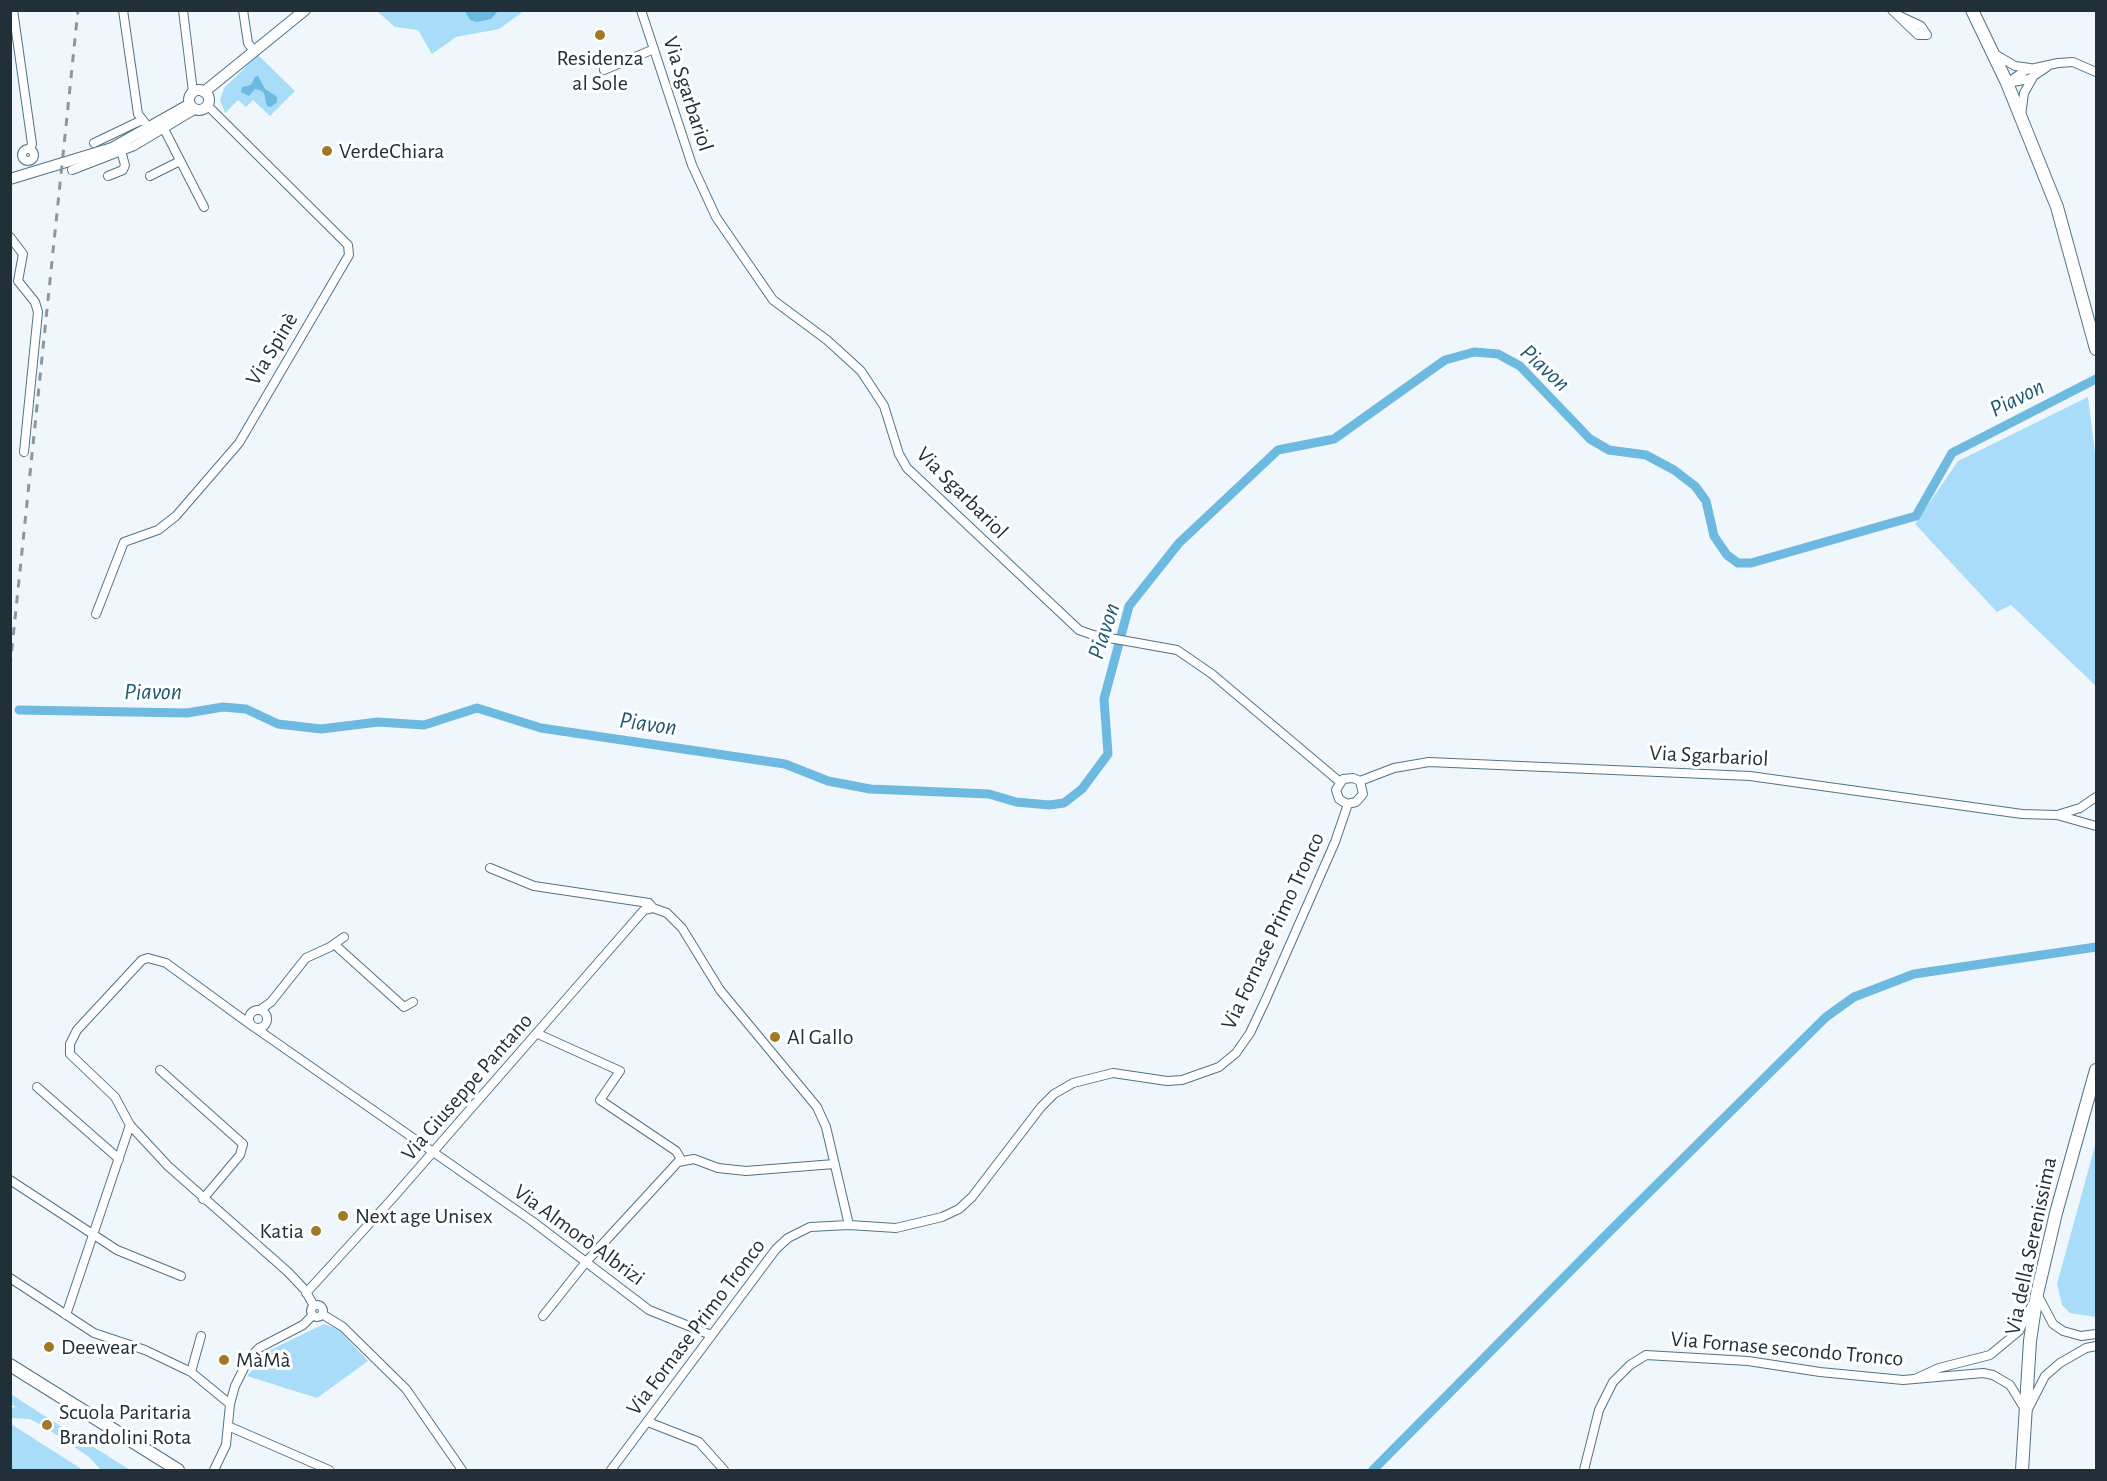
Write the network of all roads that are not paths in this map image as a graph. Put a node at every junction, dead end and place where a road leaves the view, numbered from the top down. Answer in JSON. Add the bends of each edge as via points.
{"nodes":[{"id":1,"x":13,"y":10,"type":"edge"},
{"id":2,"x":123,"y":10,"type":"edge"},
{"id":3,"x":183,"y":10,"type":"edge"},
{"id":4,"x":243,"y":10,"type":"edge"},
{"id":5,"x":305,"y":10,"type":"edge"},
{"id":6,"x":641,"y":10,"type":"edge"},
{"id":7,"x":1972,"y":10,"type":"edge"},
{"id":8,"x":654,"y":49,"type":"junction"},
{"id":9,"x":254,"y":51,"type":"junction"},
{"id":10,"x":1992,"y":53,"type":"junction"},
{"id":11,"x":604,"y":70,"type":"dead end"},
{"id":12,"x":2032,"y":72,"type":"junction"},
{"id":13,"x":2097,"y":72,"type":"edge"},
{"id":14,"x":2007,"y":83,"type":"junction"},
{"id":15,"x":199,"y":92,"type":"junction"},
{"id":16,"x":198,"y":106,"type":"junction"},
{"id":17,"x":2021,"y":116,"type":"junction"},
{"id":18,"x":142,"y":120,"type":"junction"},
{"id":19,"x":150,"y":129,"type":"junction"},
{"id":20,"x":164,"y":129,"type":"junction"},
{"id":21,"x":94,"y":143,"type":"dead end"},
{"id":22,"x":30,"y":149,"type":"dead end"},
{"id":23,"x":121,"y":151,"type":"junction"},
{"id":24,"x":180,"y":161,"type":"junction"},
{"id":25,"x":72,"y":170,"type":"dead end"},
{"id":26,"x":108,"y":176,"type":"dead end"},
{"id":27,"x":150,"y":176,"type":"dead end"},
{"id":28,"x":10,"y":179,"type":"edge"},
{"id":29,"x":204,"y":207,"type":"dead end"},
{"id":30,"x":10,"y":237,"type":"edge"},
{"id":31,"x":2097,"y":349,"type":"edge"},
{"id":32,"x":24,"y":453,"type":"dead end"},
{"id":33,"x":96,"y":614,"type":"dead end"},
{"id":34,"x":1360,"y":781,"type":"junction"},
{"id":35,"x":1340,"y":782,"type":"junction"},
{"id":36,"x":2097,"y":797,"type":"edge"},
{"id":37,"x":1348,"y":804,"type":"junction"},
{"id":38,"x":2057,"y":815,"type":"junction"},
{"id":39,"x":2097,"y":826,"type":"edge"},
{"id":40,"x":490,"y":868,"type":"dead end"},
{"id":41,"x":653,"y":908,"type":"junction"},
{"id":42,"x":344,"y":937,"type":"dead end"},
{"id":43,"x":334,"y":944,"type":"junction"},
{"id":44,"x":413,"y":1002,"type":"dead end"},
{"id":45,"x":235,"y":1013,"type":"junction"},
{"id":46,"x":250,"y":1014,"type":"junction"},
{"id":47,"x":264,"y":1016,"type":"junction"},
{"id":48,"x":252,"y":1026,"type":"junction"},
{"id":49,"x":538,"y":1034,"type":"junction"},
{"id":50,"x":274,"y":1040,"type":"junction"},
{"id":51,"x":160,"y":1070,"type":"dead end"},
{"id":52,"x":2097,"y":1070,"type":"edge"},
{"id":53,"x":37,"y":1087,"type":"dead end"},
{"id":54,"x":130,"y":1125,"type":"junction"},
{"id":55,"x":433,"y":1153,"type":"junction"},
{"id":56,"x":119,"y":1159,"type":"junction"},
{"id":57,"x":682,"y":1161,"type":"junction"},
{"id":58,"x":834,"y":1164,"type":"junction"},
{"id":59,"x":10,"y":1180,"type":"edge"},
{"id":60,"x":203,"y":1198,"type":"junction"},
{"id":61,"x":849,"y":1225,"type":"junction"},
{"id":62,"x":95,"y":1235,"type":"junction"},
{"id":63,"x":586,"y":1262,"type":"junction"},
{"id":64,"x":181,"y":1276,"type":"dead end"},
{"id":65,"x":10,"y":1278,"type":"edge"},
{"id":66,"x":306,"y":1293,"type":"junction"},
{"id":67,"x":2037,"y":1294,"type":"junction"},
{"id":68,"x":66,"y":1315,"type":"junction"},
{"id":69,"x":317,"y":1315,"type":"junction"},
{"id":70,"x":543,"y":1316,"type":"dead end"},
{"id":71,"x":2097,"y":1334,"type":"edge"},
{"id":72,"x":711,"y":1335,"type":"junction"},
{"id":73,"x":201,"y":1336,"type":"dead end"},
{"id":74,"x":2097,"y":1346,"type":"edge"},
{"id":75,"x":10,"y":1365,"type":"edge"},
{"id":76,"x":191,"y":1372,"type":"junction"},
{"id":77,"x":1917,"y":1378,"type":"junction"},
{"id":78,"x":230,"y":1404,"type":"junction"},
{"id":79,"x":2027,"y":1413,"type":"junction"},
{"id":80,"x":648,"y":1422,"type":"junction"},
{"id":81,"x":228,"y":1426,"type":"junction"},
{"id":82,"x":178,"y":1470,"type":"edge"},
{"id":83,"x":214,"y":1470,"type":"edge"},
{"id":84,"x":329,"y":1470,"type":"edge"},
{"id":85,"x":462,"y":1470,"type":"edge"},
{"id":86,"x":611,"y":1470,"type":"edge"},
{"id":87,"x":724,"y":1470,"type":"edge"},
{"id":88,"x":1584,"y":1470,"type":"edge"},
{"id":89,"x":2022,"y":1470,"type":"edge"}],
"edges":[{"from":1,"to":22,"type":"street"},
{"from":2,"to":18,"type":"street"},
{"from":3,"to":15,"type":"street"},
{"from":4,"to":9,"type":"street","via":[[248,43]]},
{"from":5,"to":9,"type":"street"},
{"from":6,"to":8,"type":"street","name":"Via Sgarbariol"},
{"from":7,"to":10,"type":"main road"},
{"from":8,"to":11,"type":"street"},
{"from":8,"to":35,"type":"street","name":"Via Sgarbariol","via":[[706,198],[759,283],[774,300],[861,371],[884,406],[907,468],[1069,622],[1093,635],[1167,646],[1192,659]]},
{"from":9,"to":15,"type":"street"},
{"from":10,"to":12,"type":"street"},
{"from":10,"to":14,"type":"main road"},
{"from":12,"to":13,"type":"street","via":[[2073,62]]},
{"from":12,"to":14,"type":"street","via":[[2024,81]]},
{"from":12,"to":17,"type":"street"},
{"from":14,"to":17,"type":"main road"},
{"from":15,"to":16,"type":"street","via":[[190,96]]},
{"from":15,"to":16,"type":"street","via":[[208,99]]},
{"from":16,"to":19,"type":"street"},
{"from":16,"to":20,"type":"street"},
{"from":16,"to":33,"type":"street","name":"Via Spinè","via":[[348,245],[350,255],[239,443],[176,516],[158,530],[124,542]]},
{"from":17,"to":31,"type":"main road","via":[[2057,207]]},
{"from":18,"to":19,"type":"street"},
{"from":18,"to":21,"type":"street"},
{"from":19,"to":28,"type":"street","via":[[112,148]]},
{"from":20,"to":23,"type":"street"},
{"from":20,"to":24,"type":"street"},
{"from":23,"to":25,"type":"street"},
{"from":23,"to":26,"type":"street","via":[[123,170]]},
{"from":24,"to":27,"type":"street"},
{"from":24,"to":29,"type":"street"},
{"from":30,"to":32,"type":"street","via":[[23,254],[18,281],[38,312]]},
{"from":34,"to":35,"type":"street","name":"Via Sgarbariol","via":[[1349,777]]},
{"from":34,"to":37,"type":"street","via":[[1360,798]]},
{"from":34,"to":38,"type":"street","name":"Via Sgarbariol","via":[[1394,768],[1429,762],[1494,762],[1750,776],[2022,814]]},
{"from":35,"to":37,"type":"street","via":[[1337,795]]},
{"from":36,"to":38,"type":"street","name":"Via Sgarbariol","via":[[2080,808]]},
{"from":37,"to":61,"type":"street","name":"Via Fornase Primo Tronco","via":[[1266,999],[1236,1053],[1219,1067],[1182,1080],[1113,1073],[1073,1083],[1041,1107],[959,1209],[919,1225]]},
{"from":38,"to":39,"type":"street","name":"Via Sgarbariol"},
{"from":40,"to":41,"type":"street","via":[[534,886],[645,902]]},
{"from":41,"to":49,"type":"street","name":"Via Giuseppe Pantano","via":[[645,910]]},
{"from":41,"to":58,"type":"street","via":[[667,913],[682,928],[720,990],[809,1095],[826,1127]]},
{"from":42,"to":43,"type":"street"},
{"from":43,"to":44,"type":"street","via":[[404,1007]]},
{"from":43,"to":47,"type":"street","via":[[306,958]]},
{"from":45,"to":46,"type":"street"},
{"from":45,"to":48,"type":"street","name":"Via Almorò Albrizi"},
{"from":45,"to":54,"type":"street","name":"Via Almorò Albrizi","via":[[166,963],[154,958],[142,960],[78,1030],[69,1049],[72,1058],[115,1097]]},
{"from":46,"to":47,"type":"street"},
{"from":46,"to":48,"type":"street"},
{"from":47,"to":48,"type":"street","via":[[262,1027]]},
{"from":47,"to":50,"type":"street"},
{"from":48,"to":50,"type":"street","name":"Via Almorò Albrizi"},
{"from":49,"to":55,"type":"street","name":"Via Giuseppe Pantano"},
{"from":49,"to":57,"type":"street","via":[[620,1071],[600,1101],[676,1151]]},
{"from":50,"to":55,"type":"street","name":"Via Almorò Albrizi"},
{"from":51,"to":60,"type":"street","via":[[241,1140],[243,1150]]},
{"from":52,"to":67,"type":"main road","name":"Via della Serenissima"},
{"from":53,"to":56,"type":"street"},
{"from":54,"to":56,"type":"street"},
{"from":54,"to":60,"type":"street"},
{"from":55,"to":63,"type":"street","name":"Via Almorò Albrizi"},
{"from":55,"to":66,"type":"street","name":"Via Giuseppe Pantano"},
{"from":56,"to":62,"type":"street"},
{"from":57,"to":58,"type":"street","via":[[694,1159],[718,1168],[746,1171]]},
{"from":57,"to":63,"type":"street","via":[[674,1165]]},
{"from":58,"to":61,"type":"street"},
{"from":59,"to":62,"type":"street"},
{"from":60,"to":66,"type":"street","via":[[288,1272]]},
{"from":61,"to":72,"type":"street","name":"Via Fornase Primo Tronco","via":[[810,1227],[788,1238]]},
{"from":62,"to":64,"type":"street","via":[[130,1256]]},
{"from":62,"to":68,"type":"street"},
{"from":63,"to":70,"type":"street"},
{"from":63,"to":72,"type":"street","name":"Via Almorò Albrizi","via":[[649,1310]]},
{"from":65,"to":68,"type":"street"},
{"from":66,"to":69,"type":"street","via":[[314,1306],[321,1307]]},
{"from":67,"to":71,"type":"street","via":[[2053,1324],[2063,1331],[2081,1336]]},
{"from":67,"to":77,"type":"street","name":"Via Fornase secondo Tronco","via":[[2019,1331],[1990,1354]]},
{"from":67,"to":79,"type":"main road","name":"Via della Serenissima","via":[[2030,1341]]},
{"from":68,"to":76,"type":"street","via":[[94,1333],[145,1350]]},
{"from":69,"to":78,"type":"street","via":[[254,1352],[235,1386]]},
{"from":69,"to":85,"type":"street","via":[[343,1326],[406,1389]]},
{"from":72,"to":80,"type":"street","name":"Via Fornase Primo Tronco"},
{"from":73,"to":76,"type":"street"},
{"from":74,"to":79,"type":"street","via":[[2060,1363],[2045,1376]]},
{"from":75,"to":82,"type":"main road"},
{"from":76,"to":78,"type":"street"},
{"from":77,"to":79,"type":"street","name":"Via Fornase secondo Tronco","via":[[1974,1372],[1993,1375],[2010,1385]]},
{"from":77,"to":88,"type":"street","name":"Via Fornase secondo Tronco","via":[[1820,1372],[1748,1360],[1646,1355],[1613,1382],[1599,1410]]},
{"from":78,"to":81,"type":"street"},
{"from":79,"to":89,"type":"main road","name":"Via della Serenissima"},
{"from":80,"to":86,"type":"street","name":"Via Fornase Primo Tronco"},
{"from":80,"to":87,"type":"street","via":[[699,1442]]},
{"from":81,"to":83,"type":"street","via":[[224,1454]]},
{"from":81,"to":84,"type":"street"}]}
